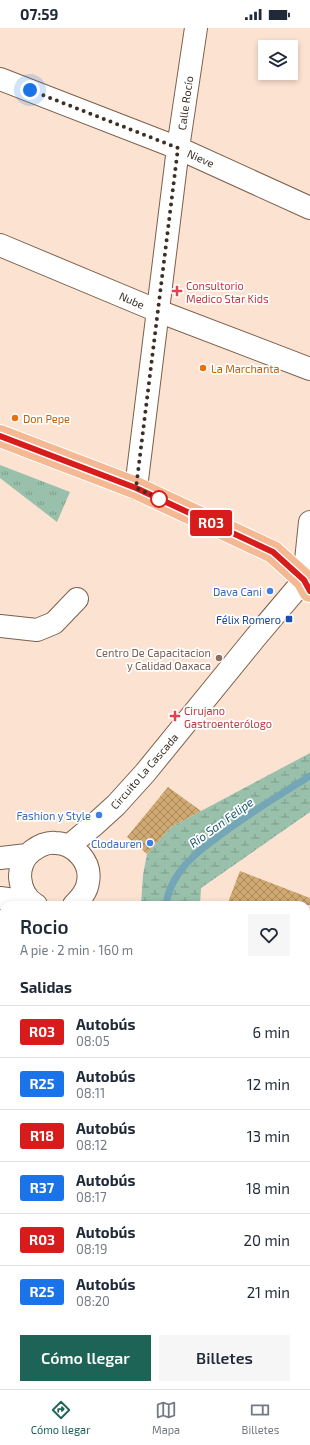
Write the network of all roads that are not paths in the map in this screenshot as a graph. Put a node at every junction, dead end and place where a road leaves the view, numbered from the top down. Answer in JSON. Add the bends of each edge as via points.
{"nodes":[{"id":1,"x":196,"y":28,"type":"edge"},
{"id":2,"x":0,"y":79,"type":"edge"},
{"id":3,"x":178,"y":148,"type":"junction"},
{"id":4,"x":310,"y":208,"type":"edge"},
{"id":5,"x":0,"y":245,"type":"edge"},
{"id":6,"x":158,"y":310,"type":"junction"},
{"id":7,"x":310,"y":368,"type":"edge"},
{"id":8,"x":0,"y":436,"type":"edge"},
{"id":9,"x":136,"y":488,"type":"junction"},
{"id":10,"x":310,"y":522,"type":"edge"},
{"id":11,"x":308,"y":554,"type":"edge"},
{"id":12,"x":307,"y":585,"type":"edge"},
{"id":13,"x":77,"y":599,"type":"dead end"},
{"id":14,"x":0,"y":626,"type":"edge"},
{"id":15,"x":69,"y":846,"type":"junction"},
{"id":16,"x":27,"y":855,"type":"junction"},
{"id":17,"x":0,"y":858,"type":"edge"},
{"id":18,"x":0,"y":898,"type":"edge"},
{"id":19,"x":20,"y":901,"type":"edge"},
{"id":20,"x":32,"y":901,"type":"edge"},
{"id":21,"x":78,"y":901,"type":"edge"}],
"edges":[{"from":1,"to":3,"type":"street","name":"Calle Rocío"},
{"from":2,"to":3,"type":"street","name":"Nieve"},
{"from":3,"to":4,"type":"street","name":"Nieve"},
{"from":3,"to":6,"type":"street","name":"Calle Rocío"},
{"from":5,"to":6,"type":"street","name":"Nube"},
{"from":6,"to":7,"type":"street","name":"Nube"},
{"from":6,"to":9,"type":"street","name":"Calle Rocío"},
{"from":8,"to":9,"type":"main road"},
{"from":9,"to":12,"type":"main road","via":[[273,552]]},
{"from":10,"to":11,"type":"street"},
{"from":11,"to":12,"type":"street"},
{"from":12,"to":15,"type":"street","name":"Circuito La Cascada","via":[[255,638],[145,773],[105,815]]},
{"from":13,"to":14,"type":"street","via":[[54,623],[37,630]]},
{"from":15,"to":16,"type":"street","via":[[55,843],[41,845]]},
{"from":15,"to":21,"type":"street","via":[[81,855],[88,868],[88,882],[83,896]]},
{"from":16,"to":17,"type":"street"},
{"from":16,"to":20,"type":"street","via":[[20,870],[21,887]]},
{"from":18,"to":19,"type":"street"}]}
